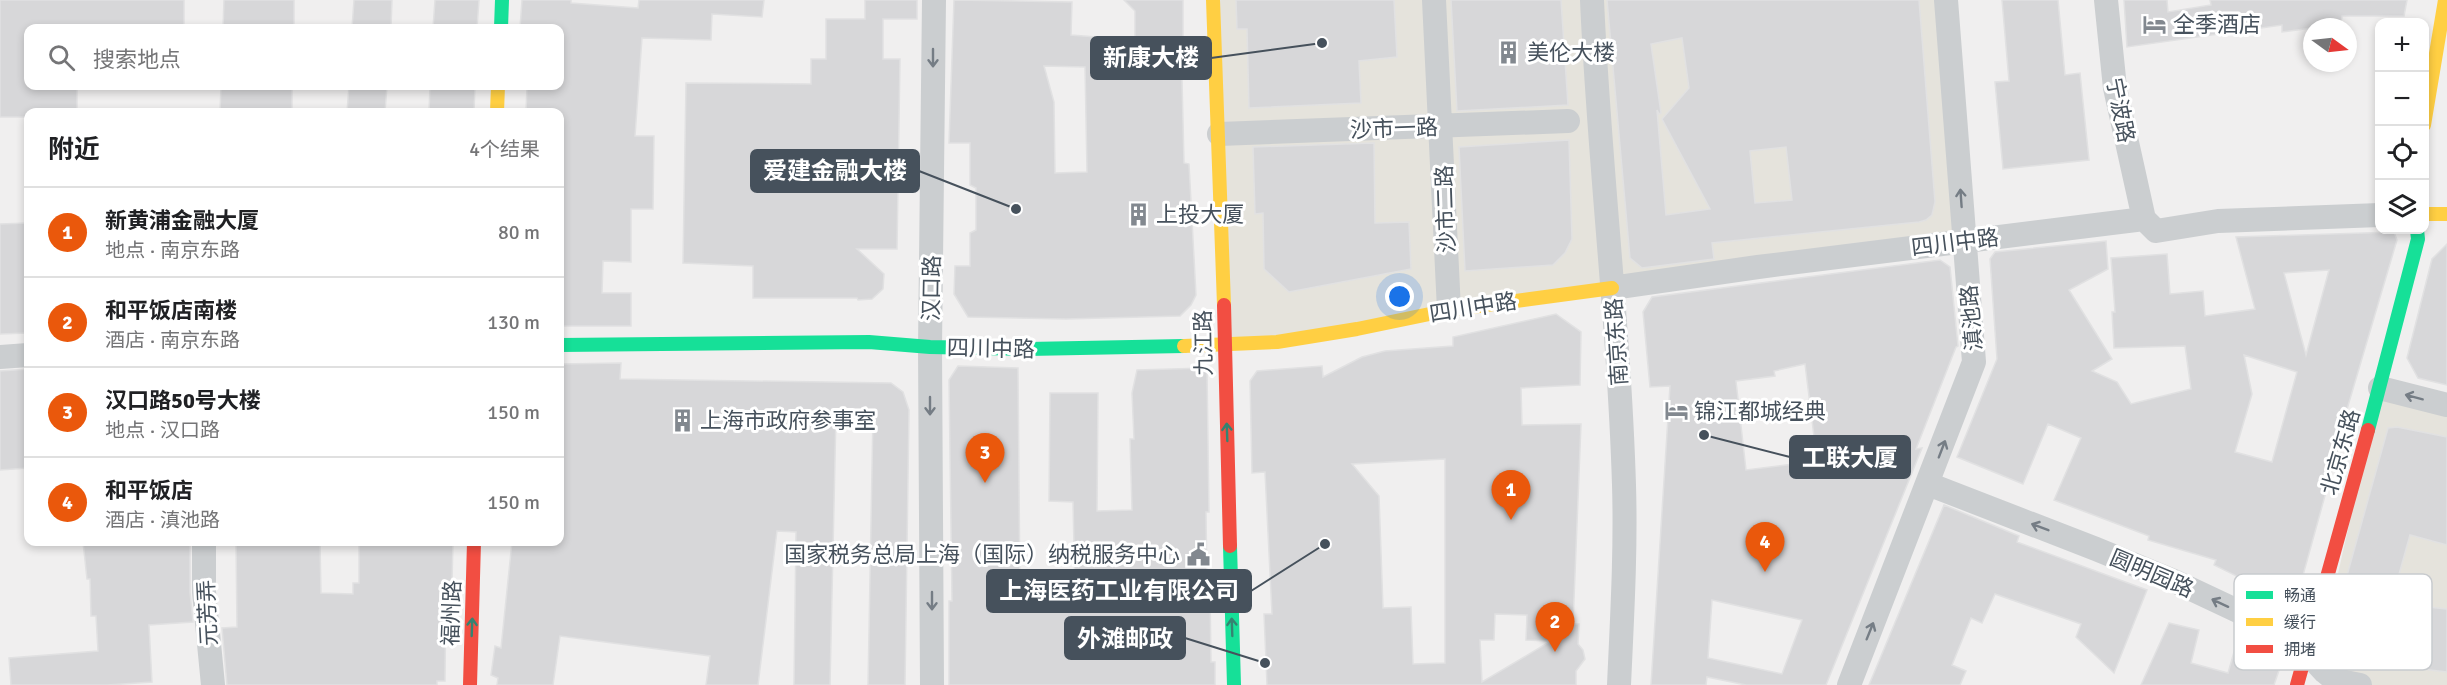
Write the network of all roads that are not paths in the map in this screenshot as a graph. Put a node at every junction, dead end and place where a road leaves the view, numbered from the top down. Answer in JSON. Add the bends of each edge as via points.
{"nodes":[{"id":1,"x":502,"y":0,"type":"edge"},
{"id":2,"x":934,"y":0,"type":"edge"},
{"id":3,"x":1214,"y":0,"type":"edge"},
{"id":4,"x":1434,"y":0,"type":"edge"},
{"id":5,"x":1592,"y":0,"type":"edge"},
{"id":6,"x":1946,"y":0,"type":"edge"},
{"id":7,"x":2106,"y":0,"type":"edge"},
{"id":8,"x":2445,"y":0,"type":"edge"},
{"id":9,"x":501,"y":24,"type":"edge"},
{"id":10,"x":498,"y":90,"type":"edge"},
{"id":11,"x":2429,"y":95,"type":"edge"},
{"id":12,"x":496,"y":108,"type":"edge"},
{"id":13,"x":1568,"y":121,"type":"dead end"},
{"id":14,"x":1441,"y":127,"type":"junction"},
{"id":15,"x":1219,"y":134,"type":"junction"},
{"id":16,"x":2429,"y":214,"type":"edge"},
{"id":17,"x":2447,"y":214,"type":"edge"},
{"id":18,"x":2375,"y":215,"type":"edge"},
{"id":19,"x":2144,"y":219,"type":"junction"},
{"id":20,"x":2418,"y":234,"type":"edge"},
{"id":21,"x":1964,"y":241,"type":"junction"},
{"id":22,"x":1612,"y":288,"type":"junction"},
{"id":23,"x":1449,"y":310,"type":"junction"},
{"id":24,"x":1224,"y":344,"type":"junction"},
{"id":25,"x":564,"y":345,"type":"edge"},
{"id":26,"x":930,"y":347,"type":"junction"},
{"id":27,"x":24,"y":355,"type":"edge"},
{"id":28,"x":0,"y":357,"type":"edge"},
{"id":29,"x":2380,"y":388,"type":"junction"},
{"id":30,"x":2447,"y":405,"type":"edge"},
{"id":31,"x":1928,"y":484,"type":"junction"},
{"id":32,"x":204,"y":546,"type":"edge"},
{"id":33,"x":474,"y":546,"type":"edge"},
{"id":34,"x":2328,"y":574,"type":"edge"},
{"id":35,"x":2234,"y":609,"type":"edge"},
{"id":36,"x":2301,"y":670,"type":"edge"},
{"id":37,"x":2325,"y":670,"type":"edge"},
{"id":38,"x":213,"y":685,"type":"edge"},
{"id":39,"x":470,"y":685,"type":"edge"},
{"id":40,"x":932,"y":685,"type":"edge"},
{"id":41,"x":1234,"y":685,"type":"edge"},
{"id":42,"x":1619,"y":685,"type":"edge"},
{"id":43,"x":1849,"y":685,"type":"edge"},
{"id":44,"x":2297,"y":685,"type":"edge"},
{"id":45,"x":2360,"y":685,"type":"edge"}],
"edges":[{"from":1,"to":9,"type":"street"},
{"from":2,"to":26,"type":"street","name":"汉口路","one_way":true},
{"from":3,"to":15,"type":"street","name":"九江路"},
{"from":4,"to":14,"type":"street","name":"沙市二路"},
{"from":5,"to":22,"type":"street","name":"南京东路"},
{"from":21,"to":6,"type":"street","name":"滇池路","one_way":true},
{"from":7,"to":19,"type":"street","name":"宁波路","via":[[2115,88]]},
{"from":8,"to":11,"type":"street"},
{"from":10,"to":12,"type":"street"},
{"from":13,"to":14,"type":"street","name":"沙市一路"},
{"from":14,"to":15,"type":"street","name":"沙市一路"},
{"from":14,"to":23,"type":"street","name":"沙市二路"},
{"from":15,"to":24,"type":"street","name":"九江路"},
{"from":16,"to":17,"type":"street"},
{"from":18,"to":19,"type":"street","name":"四川中路","via":[[2218,221],[2156,231]]},
{"from":19,"to":21,"type":"street","name":"四川中路"},
{"from":20,"to":29,"type":"street","name":"北京东路"},
{"from":21,"to":22,"type":"street","name":"四川中路"},
{"from":31,"to":21,"type":"street","name":"滇池路","one_way":true,"via":[[1974,362]]},
{"from":22,"to":23,"type":"street","name":"四川中路"},
{"from":22,"to":42,"type":"street","name":"南京东路","via":[[1624,488]]},
{"from":23,"to":24,"type":"street","name":"四川中路","via":[[1307,339]]},
{"from":24,"to":26,"type":"street","name":"四川中路"},
{"from":41,"to":24,"type":"street","name":"九江路","one_way":true},
{"from":25,"to":26,"type":"street","name":"四川中路","via":[[869,342]]},
{"from":26,"to":40,"type":"street","name":"汉口路","one_way":true},
{"from":27,"to":28,"type":"street"},
{"from":30,"to":29,"type":"street","one_way":true},
{"from":29,"to":34,"type":"street","name":"北京东路"},
{"from":35,"to":31,"type":"street","name":"圆明园路","one_way":true,"via":[[2096,549]]},
{"from":43,"to":31,"type":"street","name":"滇池路","one_way":true},
{"from":32,"to":38,"type":"street","name":"元芳弄"},
{"from":39,"to":33,"type":"street","name":"福州路","one_way":true},
{"from":36,"to":44,"type":"street","name":"北京东路"},
{"from":37,"to":45,"type":"street","name":"圆明园路","via":[[2335,680]]}]}
